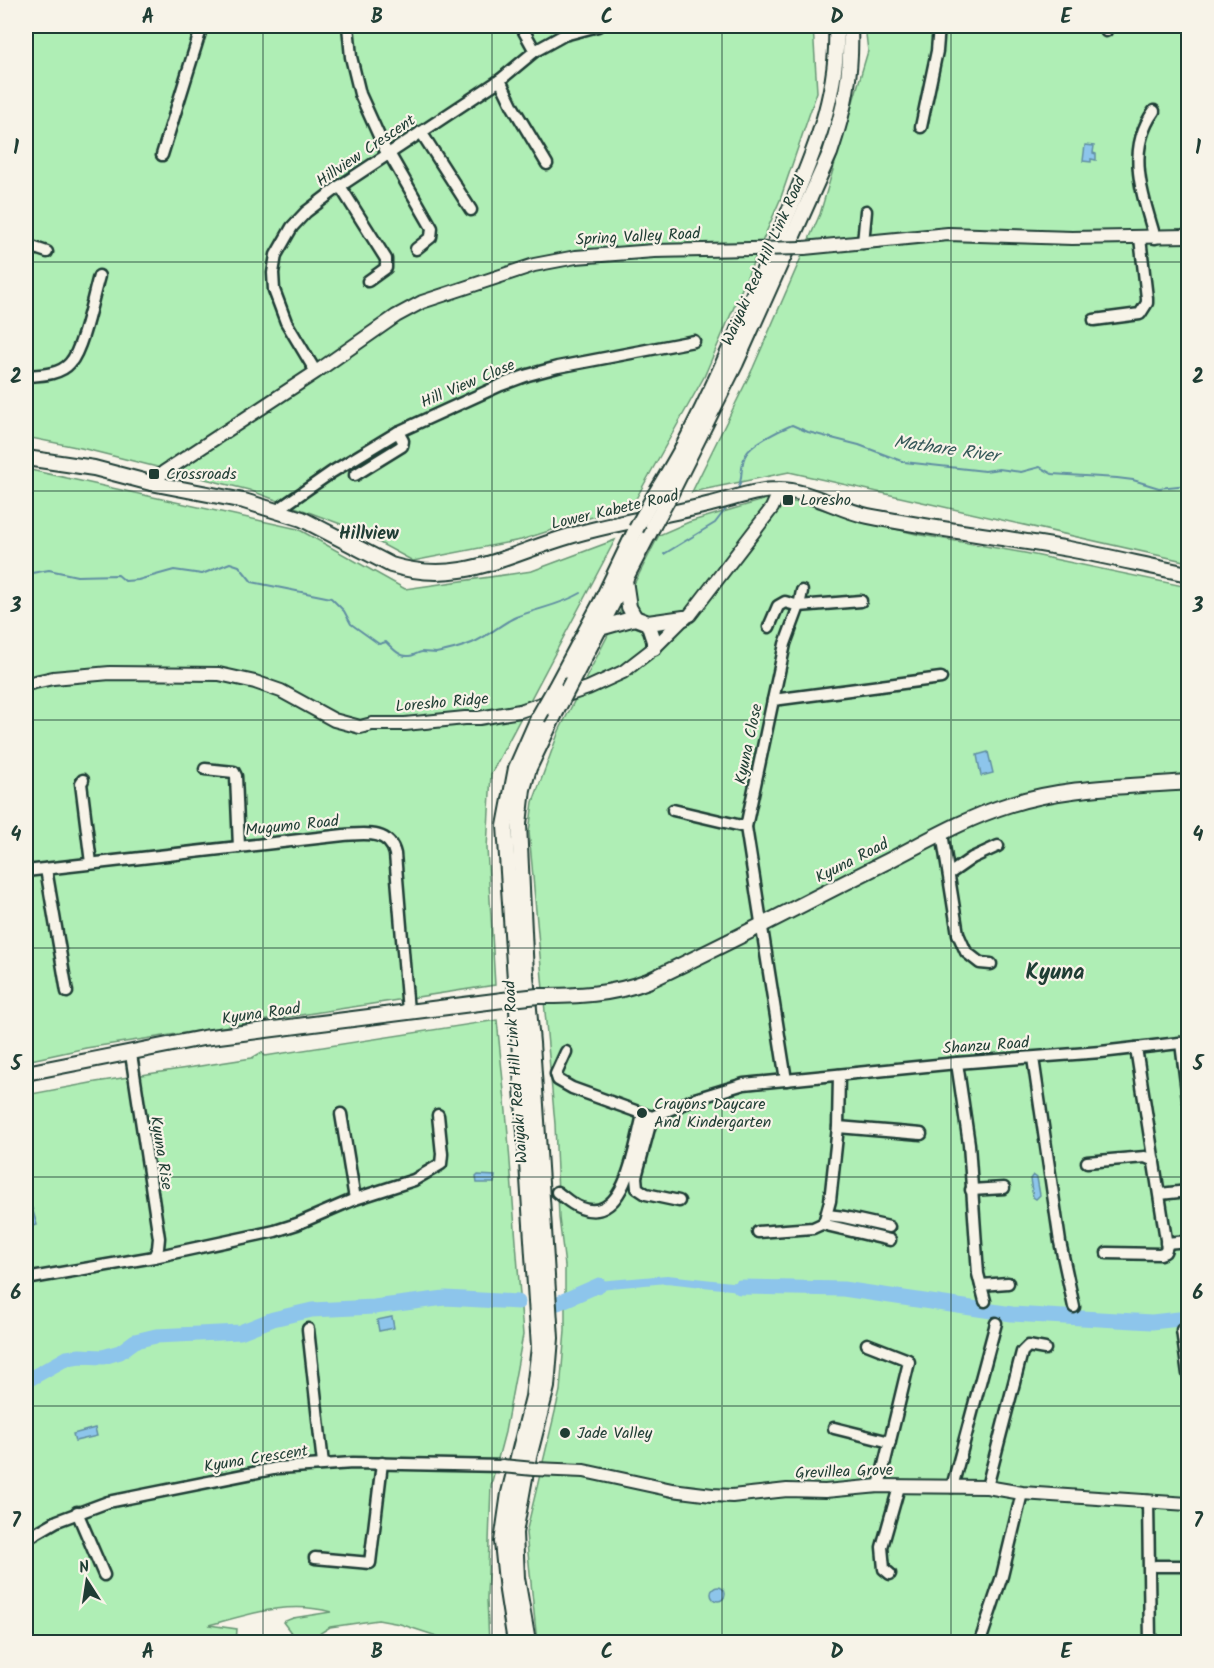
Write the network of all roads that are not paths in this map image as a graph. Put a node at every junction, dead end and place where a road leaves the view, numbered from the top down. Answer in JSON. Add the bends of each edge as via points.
{"nodes":[{"id":1,"x":201,"y":26,"type":"edge"},
{"id":2,"x":348,"y":26,"type":"edge"},
{"id":3,"x":521,"y":26,"type":"edge"},
{"id":4,"x":598,"y":26,"type":"edge"},
{"id":5,"x":836,"y":26,"type":"edge"},
{"id":6,"x":850,"y":26,"type":"edge"},
{"id":7,"x":939,"y":26,"type":"edge"},
{"id":8,"x":577,"y":28,"type":"edge"},
{"id":9,"x":535,"y":51,"type":"junction"},
{"id":10,"x":500,"y":80,"type":"junction"},
{"id":11,"x":1154,"y":111,"type":"dead end"},
{"id":12,"x":921,"y":127,"type":"dead end"},
{"id":13,"x":421,"y":132,"type":"junction"},
{"id":14,"x":162,"y":155,"type":"dead end"},
{"id":15,"x":389,"y":155,"type":"junction"},
{"id":16,"x":547,"y":164,"type":"dead end"},
{"id":17,"x":340,"y":186,"type":"junction"},
{"id":18,"x":471,"y":210,"type":"dead end"},
{"id":19,"x":866,"y":211,"type":"dead end"},
{"id":20,"x":1188,"y":236,"type":"edge"},
{"id":21,"x":1140,"y":237,"type":"junction"},
{"id":22,"x":1155,"y":238,"type":"junction"},
{"id":23,"x":863,"y":243,"type":"junction"},
{"id":24,"x":26,"y":245,"type":"edge"},
{"id":25,"x":416,"y":249,"type":"dead end"},
{"id":26,"x":47,"y":252,"type":"dead end"},
{"id":27,"x":99,"y":276,"type":"dead end"},
{"id":28,"x":368,"y":281,"type":"dead end"},
{"id":29,"x":1094,"y":320,"type":"dead end"},
{"id":30,"x":694,"y":340,"type":"dead end"},
{"id":31,"x":316,"y":372,"type":"junction"},
{"id":32,"x":26,"y":376,"type":"edge"},
{"id":33,"x":398,"y":432,"type":"junction"},
{"id":34,"x":26,"y":458,"type":"edge"},
{"id":35,"x":355,"y":475,"type":"dead end"},
{"id":36,"x":151,"y":483,"type":"junction"},
{"id":37,"x":780,"y":490,"type":"junction"},
{"id":38,"x":276,"y":511,"type":"junction"},
{"id":39,"x":1188,"y":574,"type":"edge"},
{"id":40,"x":625,"y":580,"type":"junction"},
{"id":41,"x":802,"y":591,"type":"dead end"},
{"id":42,"x":861,"y":601,"type":"dead end"},
{"id":43,"x":800,"y":606,"type":"junction"},
{"id":44,"x":635,"y":618,"type":"junction"},
{"id":45,"x":684,"y":618,"type":"junction"},
{"id":46,"x":648,"y":623,"type":"junction"},
{"id":47,"x":769,"y":627,"type":"dead end"},
{"id":48,"x":600,"y":628,"type":"junction"},
{"id":49,"x":654,"y":648,"type":"junction"},
{"id":50,"x":941,"y":678,"type":"dead end"},
{"id":51,"x":26,"y":684,"type":"edge"},
{"id":52,"x":773,"y":700,"type":"junction"},
{"id":53,"x":205,"y":769,"type":"dead end"},
{"id":54,"x":83,"y":780,"type":"dead end"},
{"id":55,"x":1188,"y":782,"type":"edge"},
{"id":56,"x":673,"y":810,"type":"dead end"},
{"id":57,"x":746,"y":827,"type":"junction"},
{"id":58,"x":942,"y":833,"type":"junction"},
{"id":59,"x":998,"y":846,"type":"dead end"},
{"id":60,"x":239,"y":847,"type":"junction"},
{"id":61,"x":92,"y":863,"type":"junction"},
{"id":62,"x":46,"y":869,"type":"junction"},
{"id":63,"x":26,"y":871,"type":"edge"},
{"id":64,"x":949,"y":874,"type":"junction"},
{"id":65,"x":762,"y":926,"type":"junction"},
{"id":66,"x":991,"y":964,"type":"dead end"},
{"id":67,"x":67,"y":992,"type":"dead end"},
{"id":68,"x":408,"y":1011,"type":"junction"},
{"id":69,"x":1185,"y":1043,"type":"edge"},
{"id":70,"x":1136,"y":1048,"type":"junction"},
{"id":71,"x":566,"y":1052,"type":"dead end"},
{"id":72,"x":131,"y":1054,"type":"junction"},
{"id":73,"x":1033,"y":1058,"type":"junction"},
{"id":74,"x":957,"y":1063,"type":"junction"},
{"id":75,"x":26,"y":1073,"type":"edge"},
{"id":76,"x":839,"y":1075,"type":"junction"},
{"id":77,"x":786,"y":1080,"type":"junction"},
{"id":78,"x":1188,"y":1099,"type":"edge"},
{"id":79,"x":341,"y":1114,"type":"dead end"},
{"id":80,"x":438,"y":1114,"type":"dead end"},
{"id":81,"x":648,"y":1116,"type":"junction"},
{"id":82,"x":838,"y":1127,"type":"junction"},
{"id":83,"x":921,"y":1134,"type":"dead end"},
{"id":84,"x":1154,"y":1161,"type":"junction"},
{"id":85,"x":1087,"y":1162,"type":"dead end"},
{"id":86,"x":1004,"y":1188,"type":"dead end"},
{"id":87,"x":971,"y":1190,"type":"junction"},
{"id":88,"x":1188,"y":1191,"type":"edge"},
{"id":89,"x":557,"y":1192,"type":"dead end"},
{"id":90,"x":1160,"y":1194,"type":"junction"},
{"id":91,"x":356,"y":1199,"type":"junction"},
{"id":92,"x":678,"y":1201,"type":"dead end"},
{"id":93,"x":825,"y":1219,"type":"junction"},
{"id":94,"x":889,"y":1227,"type":"dead end"},
{"id":95,"x":758,"y":1232,"type":"dead end"},
{"id":96,"x":890,"y":1240,"type":"dead end"},
{"id":97,"x":1188,"y":1241,"type":"edge"},
{"id":98,"x":1167,"y":1244,"type":"junction"},
{"id":99,"x":1107,"y":1253,"type":"dead end"},
{"id":100,"x":154,"y":1257,"type":"junction"},
{"id":101,"x":26,"y":1279,"type":"edge"},
{"id":102,"x":1008,"y":1283,"type":"dead end"},
{"id":103,"x":981,"y":1285,"type":"junction"},
{"id":104,"x":986,"y":1301,"type":"dead end"},
{"id":105,"x":1074,"y":1307,"type":"dead end"},
{"id":106,"x":996,"y":1323,"type":"dead end"},
{"id":107,"x":308,"y":1329,"type":"dead end"},
{"id":108,"x":1182,"y":1330,"type":"dead end"},
{"id":109,"x":867,"y":1344,"type":"dead end"},
{"id":110,"x":1045,"y":1350,"type":"dead end"},
{"id":111,"x":1187,"y":1351,"type":"edge"},
{"id":112,"x":1188,"y":1374,"type":"edge"},
{"id":113,"x":834,"y":1428,"type":"dead end"},
{"id":114,"x":890,"y":1442,"type":"junction"},
{"id":115,"x":382,"y":1463,"type":"junction"},
{"id":116,"x":323,"y":1464,"type":"junction"},
{"id":117,"x":502,"y":1466,"type":"joint"},
{"id":118,"x":879,"y":1486,"type":"junction"},
{"id":119,"x":899,"y":1487,"type":"junction"},
{"id":120,"x":952,"y":1487,"type":"junction"},
{"id":121,"x":987,"y":1487,"type":"junction"},
{"id":122,"x":1022,"y":1493,"type":"junction"},
{"id":123,"x":1148,"y":1501,"type":"junction"},
{"id":124,"x":1188,"y":1504,"type":"edge"},
{"id":125,"x":77,"y":1512,"type":"junction"},
{"id":126,"x":26,"y":1539,"type":"edge"},
{"id":127,"x":315,"y":1558,"type":"dead end"},
{"id":128,"x":1156,"y":1566,"type":"dead end"},
{"id":129,"x":1188,"y":1566,"type":"edge"},
{"id":130,"x":104,"y":1575,"type":"dead end"},
{"id":131,"x":890,"y":1575,"type":"dead end"},
{"id":132,"x":515,"y":1642,"type":"edge"},
{"id":133,"x":528,"y":1642,"type":"edge"},
{"id":134,"x":980,"y":1642,"type":"edge"},
{"id":135,"x":1150,"y":1642,"type":"edge"}],
"edges":[{"from":1,"to":14,"type":"street"},
{"from":2,"to":15,"type":"street","via":[[360,94]]},
{"from":3,"to":9,"type":"street"},
{"from":4,"to":8,"type":"street","name":"Hillview Crescent"},
{"from":5,"to":132,"type":"main road","name":"Waiyaki Red Hill Link Road","bridge":true,"via":[[837,51],[830,99],[819,139],[732,343],[691,432],[636,529],[516,768],[505,826],[539,1347],[533,1397],[509,1493],[502,1542]]},
{"from":6,"to":40,"type":"main road","name":"Waiyaki Red Hill Link Road","bridge":true,"via":[[848,88],[830,153],[736,363]]},
{"from":7,"to":12,"type":"street"},
{"from":8,"to":9,"type":"street","name":"Hillview Crescent"},
{"from":9,"to":10,"type":"street","name":"Hillview Crescent"},
{"from":10,"to":13,"type":"street","name":"Hillview Crescent"},
{"from":10,"to":16,"type":"street"},
{"from":11,"to":22,"type":"street","via":[[1142,134],[1137,170]]},
{"from":13,"to":15,"type":"street","name":"Hillview Crescent"},
{"from":13,"to":18,"type":"street"},
{"from":15,"to":17,"type":"street","name":"Hillview Crescent"},
{"from":15,"to":25,"type":"street","via":[[432,228],[431,237]]},
{"from":17,"to":28,"type":"street","via":[[386,260],[386,268]]},
{"from":17,"to":31,"type":"street","name":"Hillview Crescent","via":[[292,227],[276,255],[273,273],[279,307]]},
{"from":19,"to":23,"type":"street"},
{"from":20,"to":22,"type":"street","name":"Spring Valley Road"},
{"from":21,"to":22,"type":"street","name":"Spring Valley Road"},
{"from":21,"to":23,"type":"street","name":"Spring Valley Road","via":[[963,234]]},
{"from":21,"to":29,"type":"street","via":[[1145,308],[1140,314]]},
{"from":23,"to":31,"type":"street","name":"Spring Valley Road","bridge":true,"via":[[603,254],[534,265],[422,302]]},
{"from":24,"to":26,"type":"street"},
{"from":27,"to":32,"type":"street","via":[[70,363],[49,374]]},
{"from":30,"to":33,"type":"street","name":"Hill View Close","via":[[528,375]]},
{"from":31,"to":36,"type":"street","name":"Spring Valley Road"},
{"from":33,"to":35,"type":"street","via":[[404,441],[402,446]]},
{"from":33,"to":38,"type":"street","name":"Hill View Close"},
{"from":34,"to":36,"type":"main road","name":"Lower Kabete Road","via":[[94,468]]},
{"from":36,"to":38,"type":"main road","name":"Lower Kabete Road","via":[[210,493]]},
{"from":37,"to":38,"type":"main road","name":"Lower Kabete Road","via":[[596,528],[485,565],[442,573],[391,565],[302,519]]},
{"from":37,"to":39,"type":"main road","name":"Lower Kabete Road","via":[[867,516],[1068,549]]},
{"from":37,"to":45,"type":"street","name":"Loresho Ridge","via":[[772,508]]},
{"from":40,"to":44,"type":"main road","via":[[629,607]]},
{"from":40,"to":48,"type":"main road","name":"Waiyaki Red Hill Link Road"},
{"from":41,"to":43,"type":"street"},
{"from":42,"to":43,"type":"street"},
{"from":43,"to":47,"type":"street","via":[[781,603]]},
{"from":43,"to":52,"type":"street","via":[[785,644]]},
{"from":44,"to":46,"type":"main road"},
{"from":44,"to":48,"type":"main road"},
{"from":45,"to":46,"type":"main road"},
{"from":45,"to":49,"type":"street","name":"Loresho Ridge"},
{"from":46,"to":49,"type":"main road"},
{"from":48,"to":133,"type":"main road","name":"Waiyaki Red Hill Link Road","bridge":true,"via":[[529,768],[519,824],[551,1338],[547,1387],[515,1533],[518,1587]]},
{"from":49,"to":51,"type":"street","name":"Loresho Ridge","via":[[623,672],[520,711],[360,727],[334,720],[281,690],[219,674],[111,673]]},
{"from":50,"to":52,"type":"street","name":"Kyuna Close"},
{"from":52,"to":57,"type":"street","name":"Kyuna Close"},
{"from":53,"to":60,"type":"street","via":[[234,772],[236,776]]},
{"from":54,"to":61,"type":"street"},
{"from":55,"to":58,"type":"main road","name":"Kyuna Road","via":[[1087,790],[1026,800],[988,811]]},
{"from":56,"to":57,"type":"street"},
{"from":57,"to":65,"type":"street","name":"Kyuna Close"},
{"from":58,"to":64,"type":"street"},
{"from":58,"to":65,"type":"main road","name":"Kyuna Road"},
{"from":59,"to":64,"type":"street"},
{"from":60,"to":61,"type":"street","name":"Mugumo Road"},
{"from":60,"to":68,"type":"street","name":"Mugumo Road","via":[[351,834],[390,841]]},
{"from":61,"to":62,"type":"street","name":"Mugumo Road"},
{"from":62,"to":63,"type":"street","name":"Mugumo Road"},
{"from":62,"to":67,"type":"street"},
{"from":64,"to":66,"type":"street","via":[[958,934],[966,952],[980,963]]},
{"from":65,"to":68,"type":"main road","name":"Kyuna Road","bridge":true,"via":[[634,987]]},
{"from":65,"to":77,"type":"street"},
{"from":68,"to":72,"type":"main road","name":"Kyuna Road","via":[[203,1038]]},
{"from":69,"to":70,"type":"street","name":"Shanzu Road"},
{"from":69,"to":78,"type":"street"},
{"from":70,"to":73,"type":"street","name":"Shanzu Road"},
{"from":70,"to":84,"type":"street"},
{"from":71,"to":81,"type":"street","via":[[556,1074],[558,1080]]},
{"from":72,"to":75,"type":"main road","name":"Kyuna Road"},
{"from":72,"to":100,"type":"street","name":"Kyuna Rise","via":[[159,1238]]},
{"from":73,"to":74,"type":"street","name":"Shanzu Road"},
{"from":73,"to":105,"type":"street","via":[[1060,1242]]},
{"from":74,"to":76,"type":"street","name":"Shanzu Road"},
{"from":74,"to":87,"type":"street","via":[[969,1144]]},
{"from":76,"to":77,"type":"street","name":"Shanzu Road"},
{"from":76,"to":82,"type":"street"},
{"from":77,"to":81,"type":"street","name":"Shanzu Road","via":[[717,1090]]},
{"from":79,"to":91,"type":"street"},
{"from":80,"to":91,"type":"street","via":[[443,1159],[438,1168]]},
{"from":81,"to":89,"type":"street","via":[[615,1201],[603,1210],[590,1210],[579,1208]]},
{"from":81,"to":92,"type":"street","via":[[637,1188]]},
{"from":82,"to":83,"type":"street"},
{"from":82,"to":93,"type":"street"},
{"from":84,"to":85,"type":"street","via":[[1145,1157]]},
{"from":84,"to":90,"type":"street"},
{"from":86,"to":87,"type":"street"},
{"from":87,"to":103,"type":"street"},
{"from":88,"to":90,"type":"street"},
{"from":90,"to":98,"type":"street"},
{"from":91,"to":100,"type":"street","via":[[275,1231]]},
{"from":93,"to":94,"type":"street","via":[[844,1216]]},
{"from":93,"to":95,"type":"street","via":[[805,1229]]},
{"from":93,"to":96,"type":"street"},
{"from":97,"to":98,"type":"street"},
{"from":98,"to":99,"type":"street","via":[[1160,1254]]},
{"from":100,"to":101,"type":"street"},
{"from":102,"to":103,"type":"street"},
{"from":103,"to":104,"type":"street"},
{"from":106,"to":120,"type":"street"},
{"from":107,"to":116,"type":"street"},
{"from":108,"to":111,"type":"street"},
{"from":109,"to":114,"type":"street","via":[[909,1362]]},
{"from":110,"to":121,"type":"street","via":[[1028,1346],[1022,1352]]},
{"from":111,"to":112,"type":"street"},
{"from":113,"to":114,"type":"street"},
{"from":114,"to":118,"type":"street"},
{"from":115,"to":116,"type":"street","name":"Kyuna Crescent"},
{"from":115,"to":117,"type":"street","name":"Kyuna Crescent"},
{"from":115,"to":127,"type":"street","via":[[370,1563]]},
{"from":116,"to":125,"type":"street","name":"Kyuna Crescent","via":[[225,1477],[140,1494]]},
{"from":117,"to":118,"type":"street","name":"Grevillea Grove","bridge":true,"via":[[584,1472],[722,1496]]},
{"from":118,"to":119,"type":"street","name":"Grevillea Grove"},
{"from":119,"to":120,"type":"street","name":"Grevillea Grove"},
{"from":119,"to":131,"type":"street","via":[[882,1547],[882,1564]]},
{"from":120,"to":121,"type":"street","name":"Grevillea Grove"},
{"from":121,"to":122,"type":"street","name":"Grevillea Grove"},
{"from":122,"to":123,"type":"street","name":"Grevillea Grove"},
{"from":122,"to":134,"type":"street","via":[[1002,1576]]},
{"from":123,"to":124,"type":"street","name":"Grevillea Grove"},
{"from":123,"to":135,"type":"street"},
{"from":125,"to":126,"type":"street","name":"Kyuna Crescent"},
{"from":125,"to":130,"type":"street"},
{"from":128,"to":129,"type":"street"}]}
